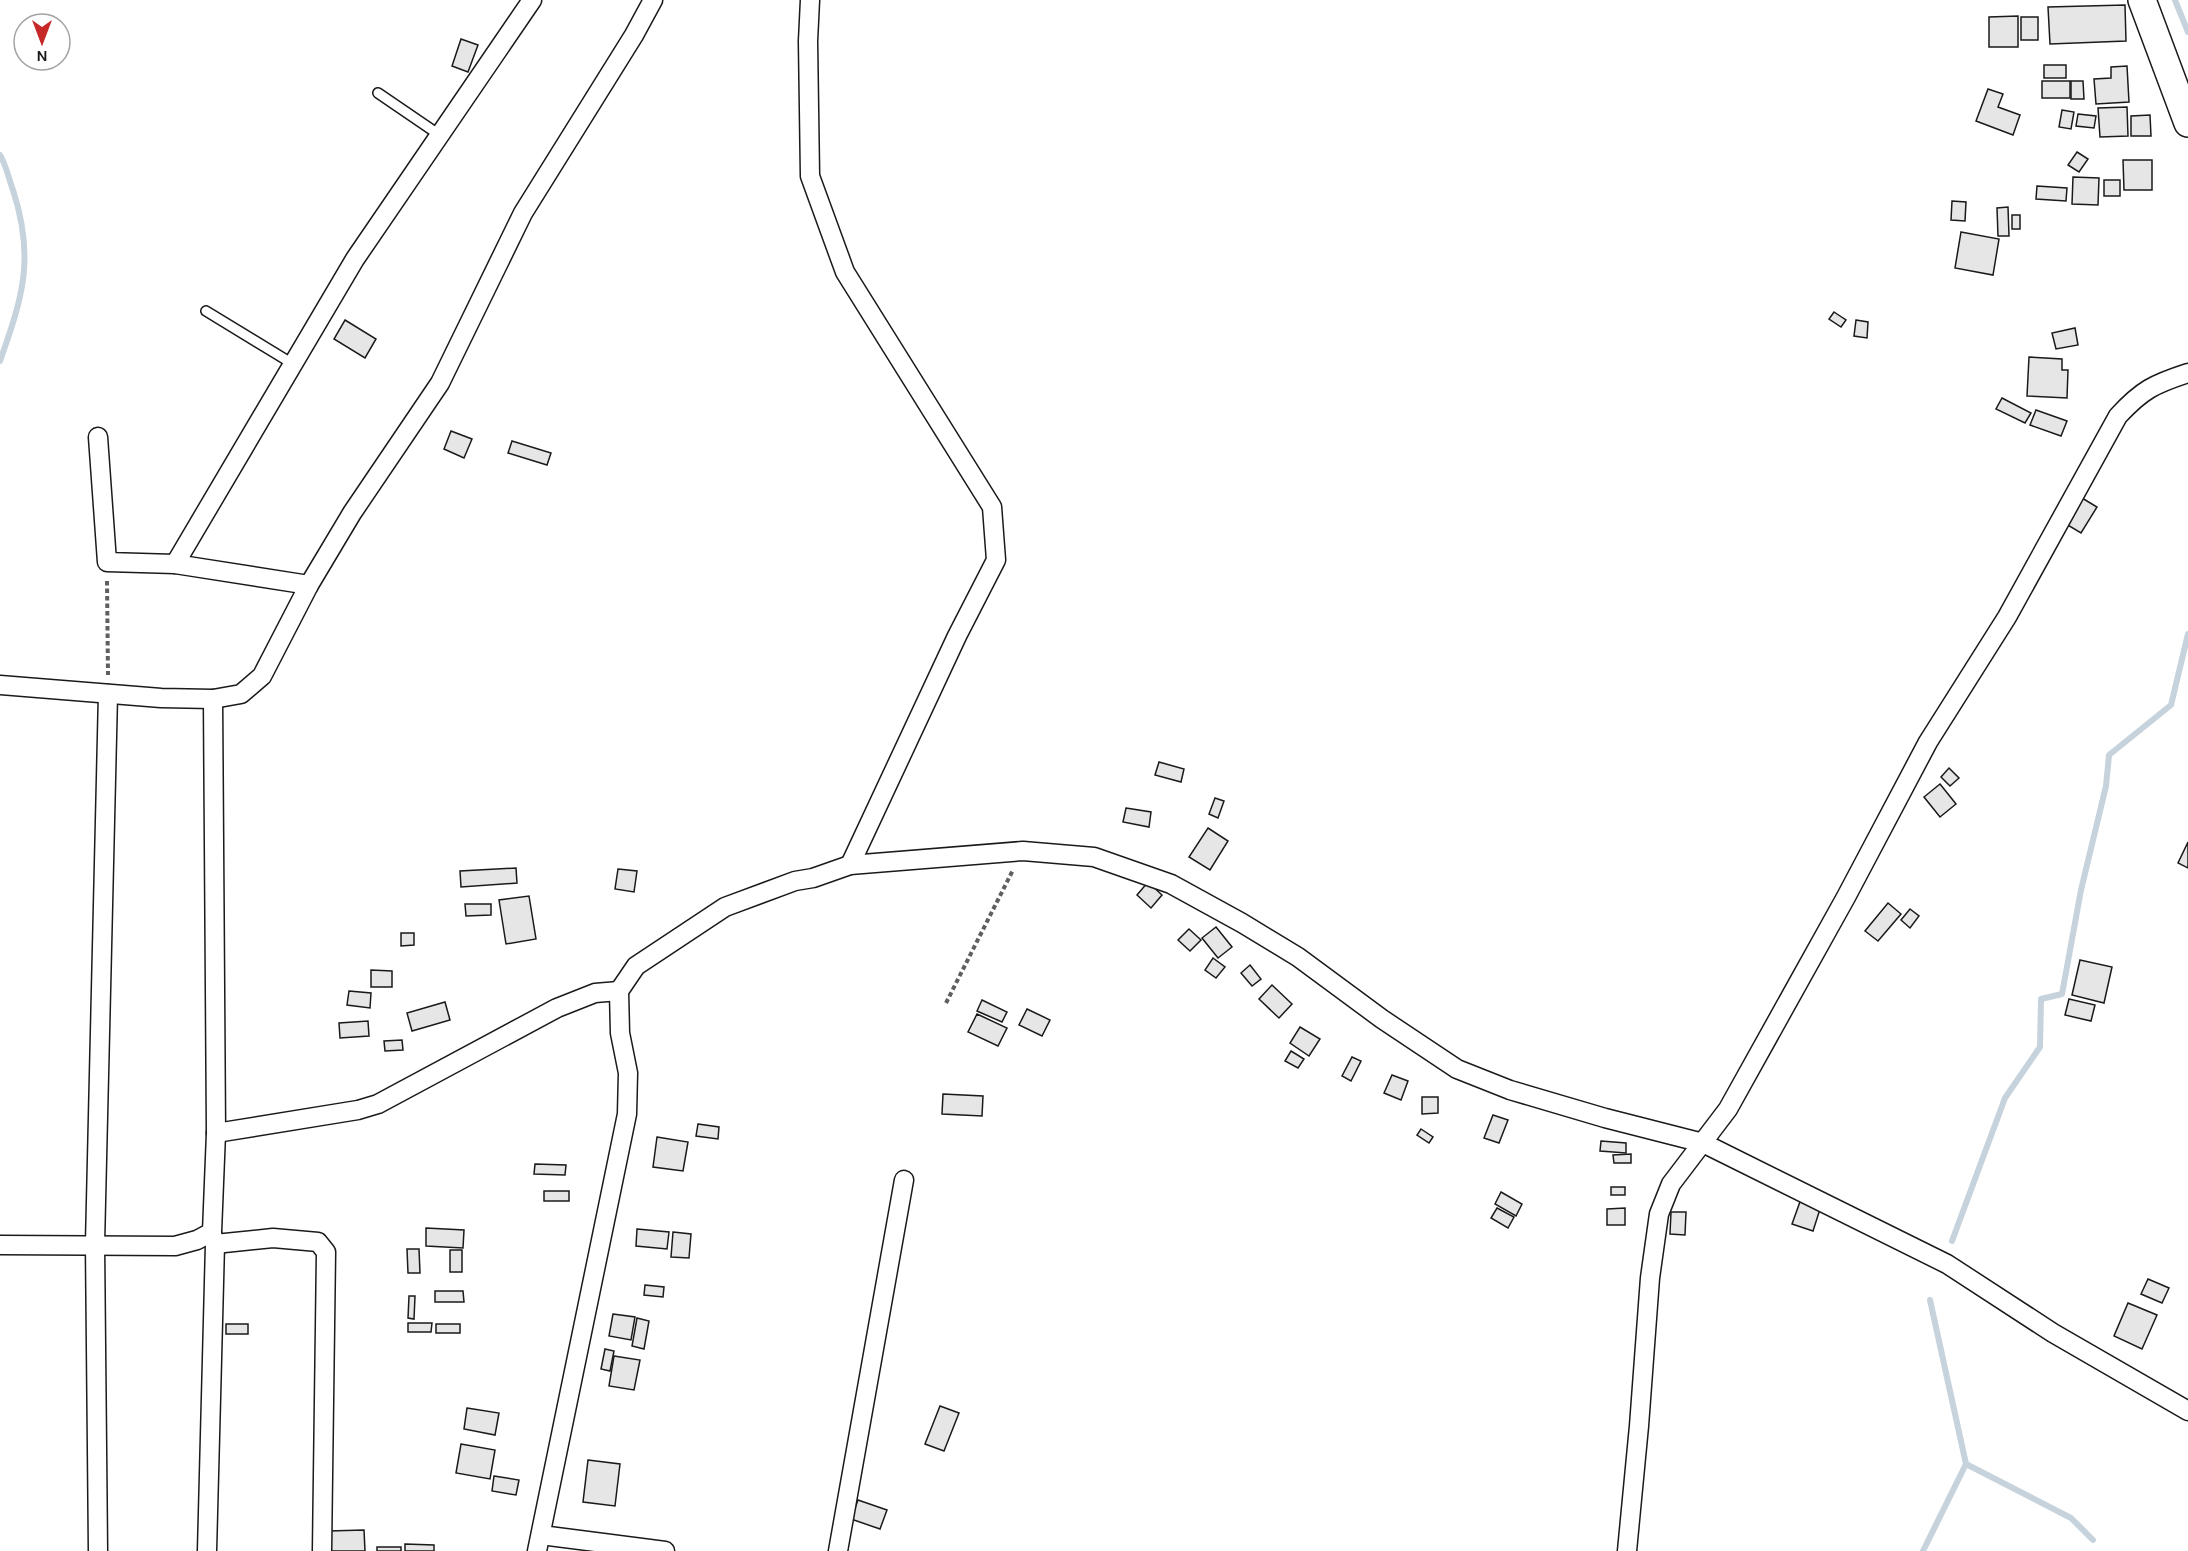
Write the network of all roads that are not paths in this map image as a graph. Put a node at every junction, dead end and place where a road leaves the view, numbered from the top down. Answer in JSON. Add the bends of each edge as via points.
{"nodes":[{"id":1,"x":532,"y":0,"type":"edge"},
{"id":2,"x":653,"y":0,"type":"edge"},
{"id":3,"x":810,"y":0,"type":"edge"},
{"id":4,"x":2142,"y":0,"type":"edge"},
{"id":5,"x":378,"y":93,"type":"dead end"},
{"id":6,"x":2188,"y":123,"type":"edge"},
{"id":7,"x":441,"y":136,"type":"junction"},
{"id":8,"x":206,"y":311,"type":"dead end"},
{"id":9,"x":293,"y":364,"type":"junction"},
{"id":10,"x":2188,"y":373,"type":"edge"},
{"id":11,"x":98,"y":437,"type":"dead end"},
{"id":12,"x":176,"y":564,"type":"junction"},
{"id":13,"x":309,"y":585,"type":"junction"},
{"id":14,"x":0,"y":685,"type":"edge"},
{"id":15,"x":108,"y":693,"type":"junction"},
{"id":16,"x":213,"y":699,"type":"junction"},
{"id":17,"x":850,"y":865,"type":"junction"},
{"id":18,"x":619,"y":991,"type":"junction"},
{"id":19,"x":216,"y":1133,"type":"junction"},
{"id":20,"x":1703,"y":1143,"type":"junction"},
{"id":21,"x":904,"y":1180,"type":"dead end"},
{"id":22,"x":213,"y":1238,"type":"junction"},
{"id":23,"x":95,"y":1244,"type":"junction"},
{"id":24,"x":0,"y":1245,"type":"edge"},
{"id":25,"x":2188,"y":1411,"type":"edge"},
{"id":26,"x":539,"y":1543,"type":"edge"},
{"id":27,"x":98,"y":1551,"type":"edge"},
{"id":28,"x":207,"y":1551,"type":"edge"},
{"id":29,"x":322,"y":1551,"type":"edge"},
{"id":30,"x":665,"y":1551,"type":"edge"},
{"id":31,"x":838,"y":1551,"type":"edge"},
{"id":32,"x":1627,"y":1551,"type":"edge"}],
"edges":[{"from":1,"to":7,"type":"street"},
{"from":2,"to":13,"type":"street","via":[[523,213],[440,383],[352,513]]},
{"from":3,"to":17,"type":"street","via":[[810,176],[845,272],[992,507],[996,560]]},
{"from":4,"to":6,"type":"street"},
{"from":5,"to":7,"type":"lane"},
{"from":7,"to":9,"type":"street","via":[[355,259]]},
{"from":8,"to":9,"type":"lane"},
{"from":9,"to":12,"type":"street"},
{"from":10,"to":20,"type":"street","via":[[2149,387],[2118,416],[2007,617],[1928,742],[1728,1109]]},
{"from":11,"to":12,"type":"street","via":[[107,562]]},
{"from":12,"to":13,"type":"street"},
{"from":13,"to":16,"type":"street","via":[[262,676],[241,693]]},
{"from":14,"to":15,"type":"street"},
{"from":15,"to":16,"type":"street"},
{"from":15,"to":23,"type":"street"},
{"from":16,"to":19,"type":"street"},
{"from":17,"to":18,"type":"street","via":[[795,880],[725,907],[636,966]]},
{"from":17,"to":20,"type":"street","via":[[1023,851],[1094,857],[1171,884],[1242,923],[1298,957],[1457,1069],[1510,1090]]},
{"from":18,"to":19,"type":"street","via":[[595,993],[557,1008],[378,1104]]},
{"from":18,"to":26,"type":"street","via":[[620,1033],[628,1073],[627,1114]]},
{"from":19,"to":22,"type":"street"},
{"from":20,"to":25,"type":"street","via":[[1947,1264],[2053,1333]]},
{"from":20,"to":32,"type":"street","via":[[1671,1184],[1659,1214]]},
{"from":21,"to":31,"type":"street"},
{"from":22,"to":23,"type":"street","via":[[175,1246]]},
{"from":22,"to":28,"type":"street"},
{"from":22,"to":29,"type":"street","via":[[318,1242],[326,1252]]},
{"from":23,"to":24,"type":"street"},
{"from":23,"to":27,"type":"street"},
{"from":26,"to":30,"type":"street"}]}
